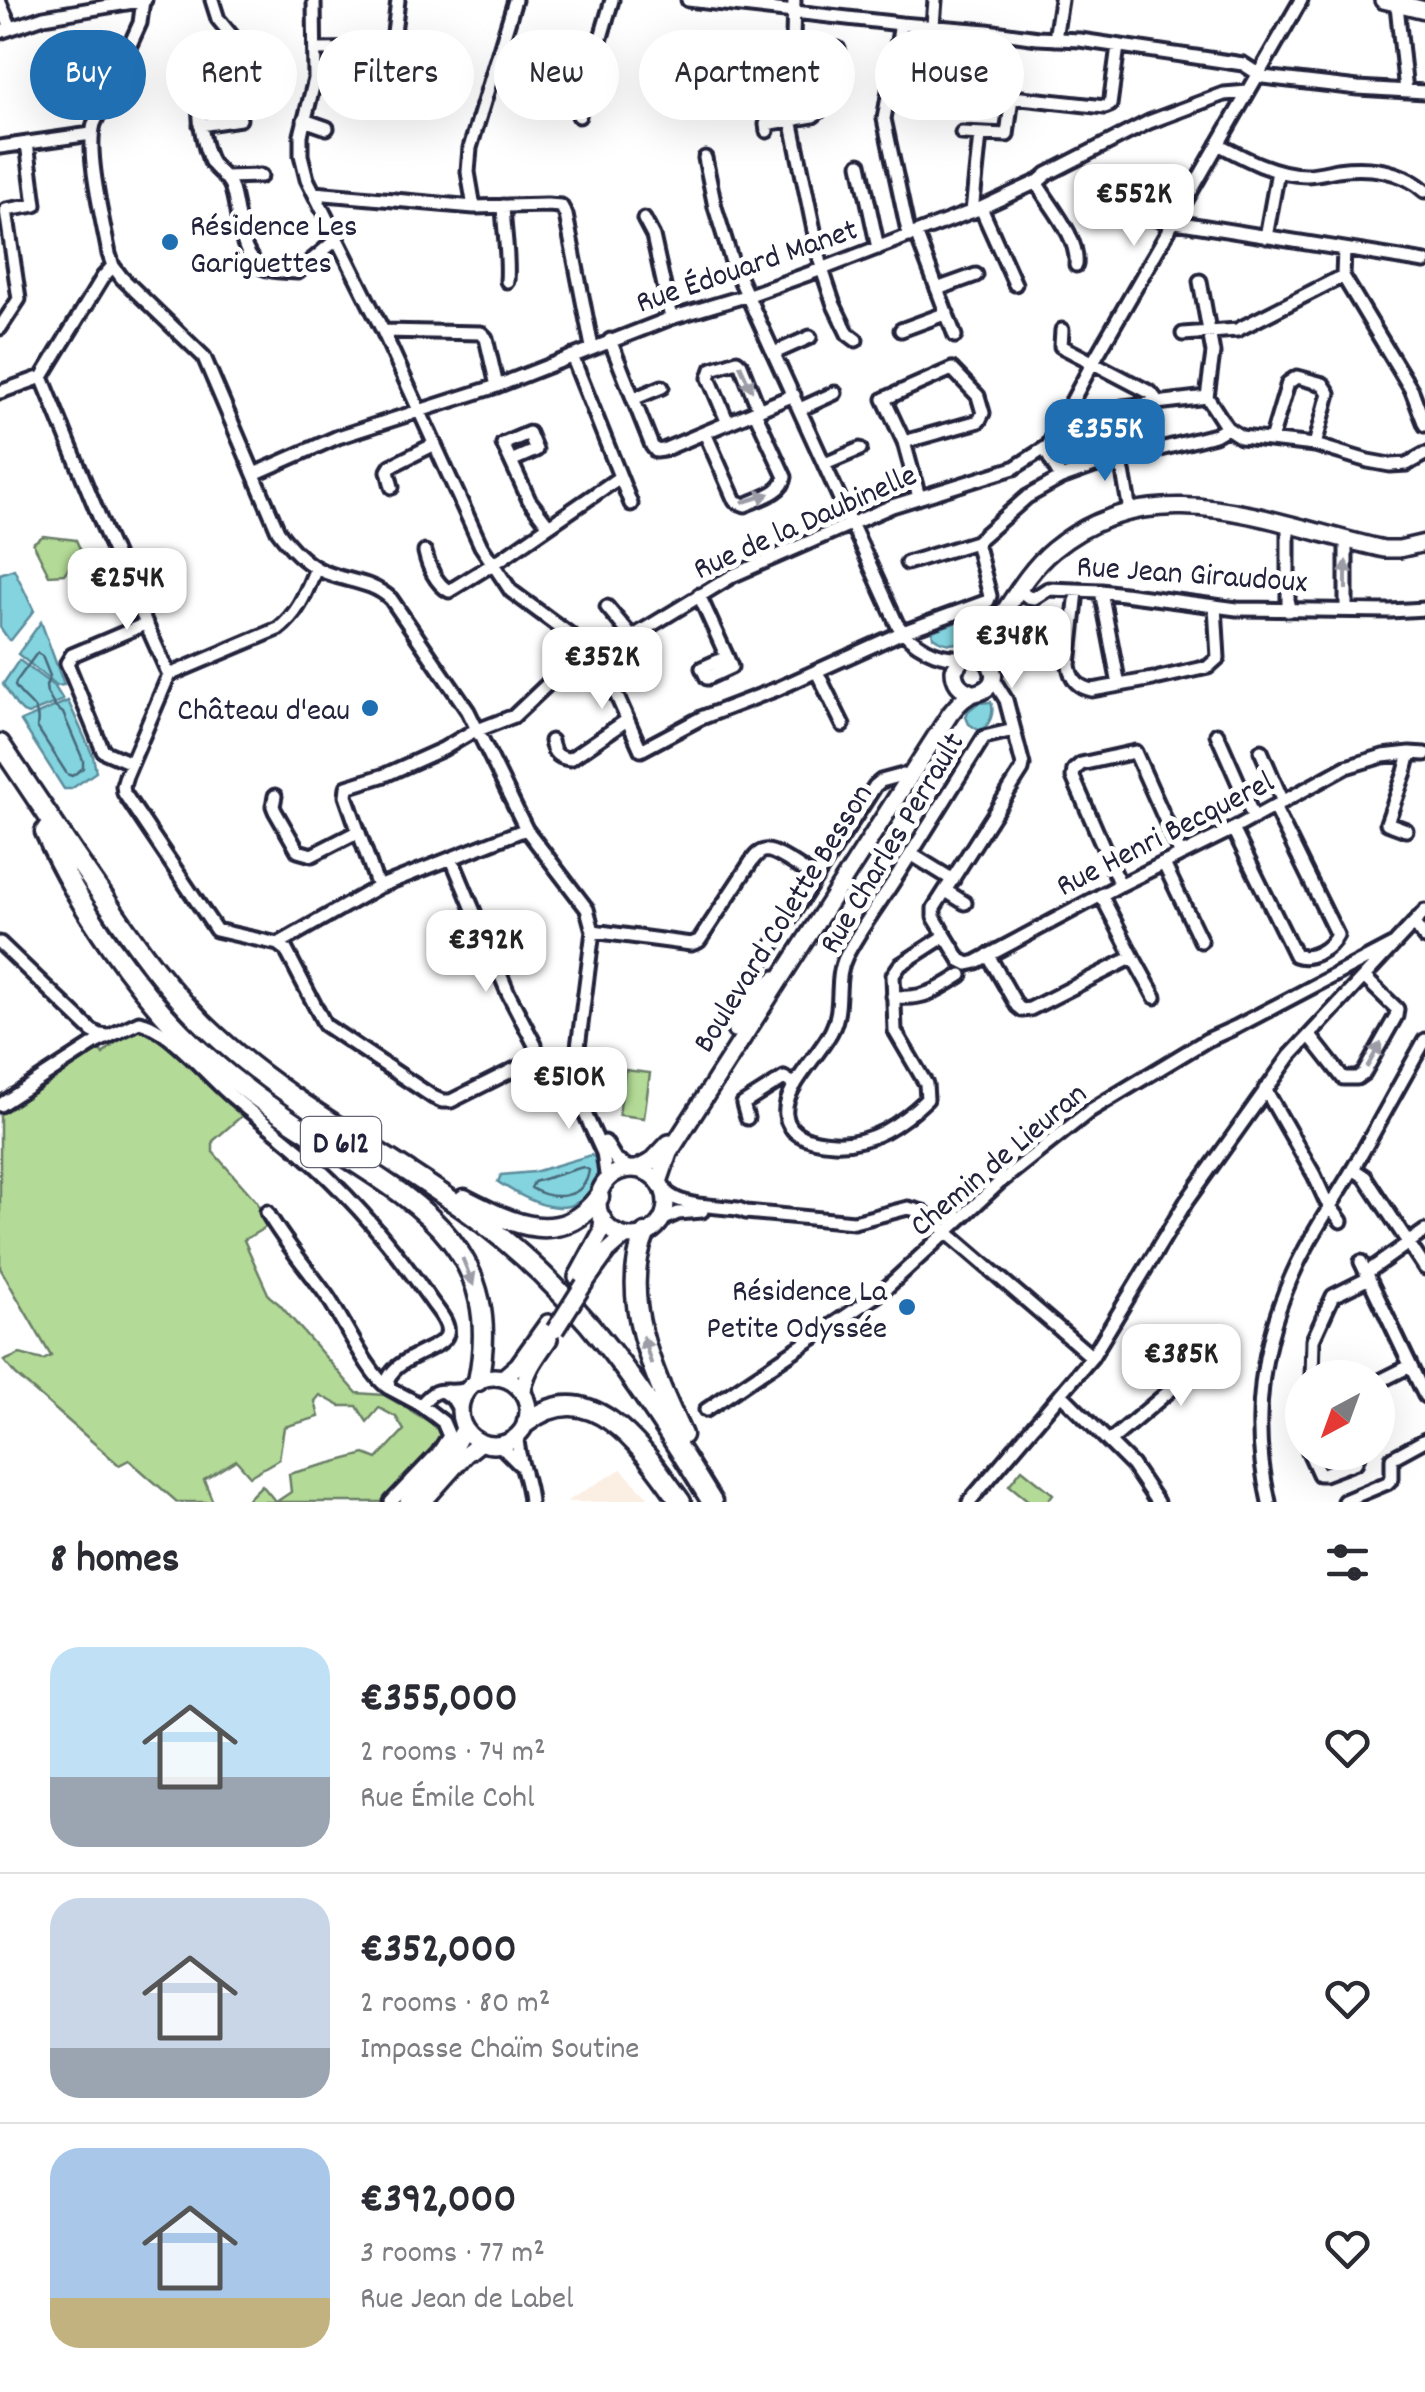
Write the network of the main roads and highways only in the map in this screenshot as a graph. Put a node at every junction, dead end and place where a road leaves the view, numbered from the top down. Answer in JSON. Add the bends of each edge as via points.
{"nodes":[{"id":1,"x":1390,"y":2,"type":"edge"},
{"id":2,"x":1425,"y":10,"type":"edge"},
{"id":3,"x":1425,"y":543,"type":"edge"},
{"id":4,"x":975,"y":656,"type":"junction"},
{"id":5,"x":955,"y":679,"type":"junction"},
{"id":6,"x":975,"y":692,"type":"junction"},
{"id":7,"x":0,"y":744,"type":"edge"},
{"id":8,"x":0,"y":765,"type":"edge"},
{"id":9,"x":45,"y":832,"type":"junction"},
{"id":10,"x":255,"y":1069,"type":"junction"},
{"id":11,"x":634,"y":1169,"type":"junction"},
{"id":12,"x":661,"y":1185,"type":"junction"},
{"id":13,"x":603,"y":1189,"type":"junction"},
{"id":14,"x":603,"y":1219,"type":"junction"},
{"id":15,"x":646,"y":1234,"type":"junction"},
{"id":16,"x":624,"y":1237,"type":"junction"},
{"id":17,"x":580,"y":1281,"type":"junction"},
{"id":18,"x":552,"y":1326,"type":"junction"},
{"id":19,"x":504,"y":1378,"type":"junction"},
{"id":20,"x":473,"y":1385,"type":"junction"},
{"id":21,"x":523,"y":1392,"type":"junction"},
{"id":22,"x":464,"y":1429,"type":"junction"},
{"id":23,"x":522,"y":1429,"type":"junction"},
{"id":24,"x":480,"y":1443,"type":"junction"},
{"id":25,"x":408,"y":1502,"type":"edge"},
{"id":26,"x":423,"y":1502,"type":"edge"},
{"id":27,"x":681,"y":1502,"type":"edge"},
{"id":28,"x":699,"y":1502,"type":"edge"},
{"id":29,"x":715,"y":1502,"type":"edge"}],
"edges":[{"from":1,"to":2,"type":"main road"},
{"from":3,"to":4,"type":"main road","via":[[1384,549],[1204,506],[1130,512],[1052,550]]},
{"from":4,"to":5,"type":"main road","via":[[956,664]]},
{"from":4,"to":6,"type":"main road","via":[[993,668],[987,688]]},
{"from":5,"to":6,"type":"main road"},
{"from":5,"to":11,"type":"main road","name":"Boulevard Colette Besson","via":[[944,711],[664,1150]]},
{"from":6,"to":12,"type":"main road","name":"Boulevard Colette Besson","via":[[950,714],[865,846],[670,1153]]},
{"from":7,"to":10,"type":"highway","number":"D 612","via":[[161,977]]},
{"from":8,"to":9,"type":"highway","number":"D 612"},
{"from":9,"to":20,"type":"highway","one_way":true,"via":[[108,940],[184,1036],[238,1084],[392,1187],[445,1231],[461,1254],[480,1308],[484,1347]]},
{"from":9,"to":28,"type":"highway","number":"D 612","via":[[130,957],[198,1036],[270,1094],[467,1226],[557,1304],[623,1385]]},
{"from":10,"to":13,"type":"highway","via":[[454,1194],[519,1224],[543,1228],[574,1220]]},
{"from":10,"to":29,"type":"highway","number":"D 612","via":[[459,1206],[538,1270],[622,1364]]},
{"from":11,"to":12,"type":"main road"},
{"from":11,"to":13,"type":"main road","via":[[614,1174]]},
{"from":12,"to":15,"type":"main road","via":[[662,1220]]},
{"from":13,"to":14,"type":"main road"},
{"from":14,"to":16,"type":"main road"},
{"from":14,"to":17,"type":"main road"},
{"from":15,"to":16,"type":"main road"},
{"from":29,"to":15,"type":"highway","one_way":true,"via":[[644,1343],[638,1251]]},
{"from":16,"to":17,"type":"main road"},
{"from":17,"to":18,"type":"main road","bridge":true},
{"from":18,"to":19,"type":"main road"},
{"from":18,"to":21,"type":"main road"},
{"from":19,"to":20,"type":"main road"},
{"from":19,"to":21,"type":"main road"},
{"from":20,"to":22,"type":"main road","via":[[461,1399]]},
{"from":21,"to":23,"type":"main road","via":[[528,1412]]},
{"from":22,"to":24,"type":"main road"},
{"from":22,"to":25,"type":"main road","via":[[447,1460]]},
{"from":23,"to":24,"type":"main road","via":[[500,1446]]},
{"from":23,"to":27,"type":"highway","via":[[543,1410],[564,1406],[605,1417],[634,1440]]},
{"from":24,"to":26,"type":"main road"}]}
